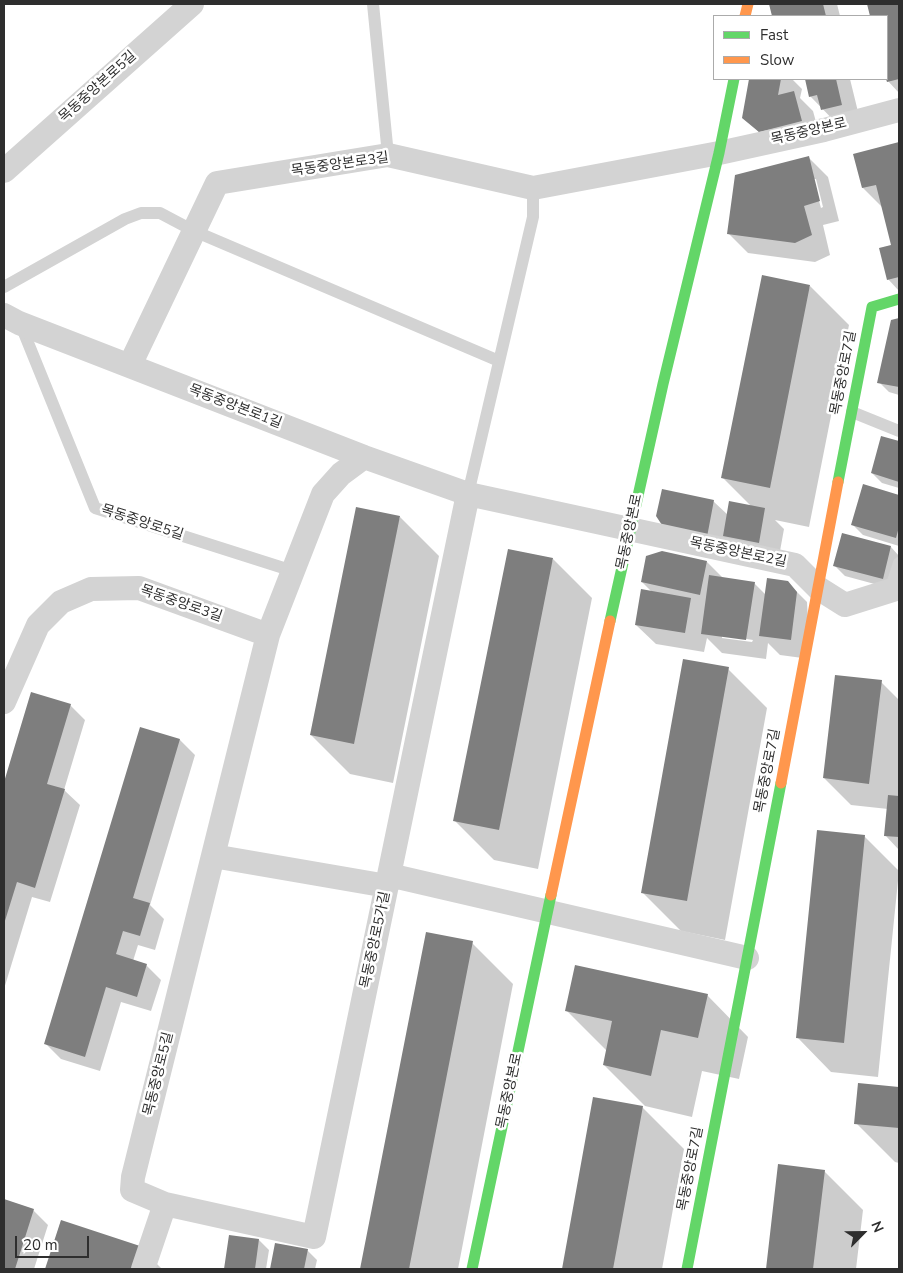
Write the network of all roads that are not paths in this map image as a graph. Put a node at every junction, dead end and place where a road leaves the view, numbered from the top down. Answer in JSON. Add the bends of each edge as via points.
{"nodes":[{"id":1,"x":192,"y":4,"type":"edge"},
{"id":2,"x":373,"y":4,"type":"edge"},
{"id":3,"x":734,"y":80,"type":"edge"},
{"id":4,"x":899,"y":110,"type":"edge"},
{"id":5,"x":719,"y":153,"type":"junction"},
{"id":6,"x":388,"y":156,"type":"junction"},
{"id":7,"x":4,"y":171,"type":"edge"},
{"id":8,"x":534,"y":188,"type":"junction"},
{"id":9,"x":194,"y":231,"type":"junction"},
{"id":10,"x":4,"y":287,"type":"edge"},
{"id":11,"x":899,"y":299,"type":"edge"},
{"id":12,"x":12,"y":319,"type":"edge"},
{"id":13,"x":499,"y":361,"type":"junction"},
{"id":14,"x":130,"y":366,"type":"junction"},
{"id":15,"x":852,"y":412,"type":"junction"},
{"id":16,"x":899,"y":430,"type":"edge"},
{"id":17,"x":364,"y":457,"type":"junction"},
{"id":18,"x":468,"y":494,"type":"junction"},
{"id":19,"x":630,"y":530,"type":"junction"},
{"id":20,"x":899,"y":563,"type":"edge"},
{"id":21,"x":293,"y":571,"type":"junction"},
{"id":22,"x":818,"y":588,"type":"junction"},
{"id":23,"x":895,"y":589,"type":"edge"},
{"id":24,"x":268,"y":635,"type":"junction"},
{"id":25,"x":4,"y":702,"type":"edge"},
{"id":26,"x":213,"y":856,"type":"junction"},
{"id":27,"x":388,"y":881,"type":"junction"},
{"id":28,"x":548,"y":913,"type":"junction"},
{"id":29,"x":747,"y":958,"type":"junction"},
{"id":30,"x":165,"y":1204,"type":"junction"},
{"id":31,"x":143,"y":1269,"type":"edge"},
{"id":32,"x":472,"y":1269,"type":"edge"},
{"id":33,"x":687,"y":1269,"type":"edge"}],
"edges":[{"from":1,"to":7,"type":"street","name":"목동중앙본로5길"},
{"from":2,"to":6,"type":"lane"},
{"from":3,"to":5,"type":"street","name":"목동중앙본로"},
{"from":4,"to":5,"type":"street","name":"목동중앙본로"},
{"from":5,"to":8,"type":"street","name":"목동중앙본로3길"},
{"from":5,"to":19,"type":"street","name":"목동중앙본로"},
{"from":6,"to":8,"type":"street","name":"목동중앙본로3길"},
{"from":6,"to":9,"type":"street","name":"목동중앙본로3길","via":[[217,183]]},
{"from":8,"to":13,"type":"lane","via":[[533,217]]},
{"from":9,"to":10,"type":"lane","via":[[160,213],[141,213]]},
{"from":9,"to":13,"type":"lane"},
{"from":9,"to":14,"type":"street","name":"목동중앙본로3길"},
{"from":11,"to":15,"type":"street","name":"목동중앙로7길","via":[[872,307]]},
{"from":12,"to":14,"type":"street","name":"목동중앙본로1길"},
{"from":12,"to":21,"type":"lane","name":"목동중앙로5길","via":[[95,508]]},
{"from":13,"to":18,"type":"lane"},
{"from":14,"to":17,"type":"street","name":"목동중앙본로1길"},
{"from":15,"to":16,"type":"lane"},
{"from":15,"to":22,"type":"street","name":"목동중앙로7길"},
{"from":17,"to":18,"type":"street","name":"목동중앙본로1길"},
{"from":17,"to":21,"type":"street","name":"목동중앙로5길","via":[[341,474],[323,494]]},
{"from":18,"to":19,"type":"street","name":"목동중앙본로1길"},
{"from":18,"to":27,"type":"street","name":"목동중앙로5가길"},
{"from":19,"to":22,"type":"street","name":"목동중앙본로2길","via":[[795,565]]},
{"from":19,"to":28,"type":"street","name":"목동중앙본로"},
{"from":20,"to":23,"type":"lane","name":"목동중앙본로2길"},
{"from":21,"to":24,"type":"street","name":"목동중앙로5길"},
{"from":22,"to":23,"type":"street","name":"목동중앙본로2길","via":[[845,605]]},
{"from":22,"to":29,"type":"street","name":"목동중앙로7길"},
{"from":24,"to":25,"type":"street","name":"목동중앙로3길","via":[[139,588],[91,589],[61,602],[38,625]]},
{"from":24,"to":26,"type":"street","name":"목동중앙로5길"},
{"from":26,"to":27,"type":"street"},
{"from":26,"to":30,"type":"street","name":"목동중앙로5길","via":[[133,1178],[132,1190]]},
{"from":27,"to":28,"type":"street"},
{"from":27,"to":30,"type":"street","name":"목동중앙로5가길","via":[[314,1236]]},
{"from":28,"to":29,"type":"street"},
{"from":28,"to":32,"type":"street","name":"목동중앙본로"},
{"from":29,"to":33,"type":"street","name":"목동중앙로7길"},
{"from":30,"to":31,"type":"street"}]}
